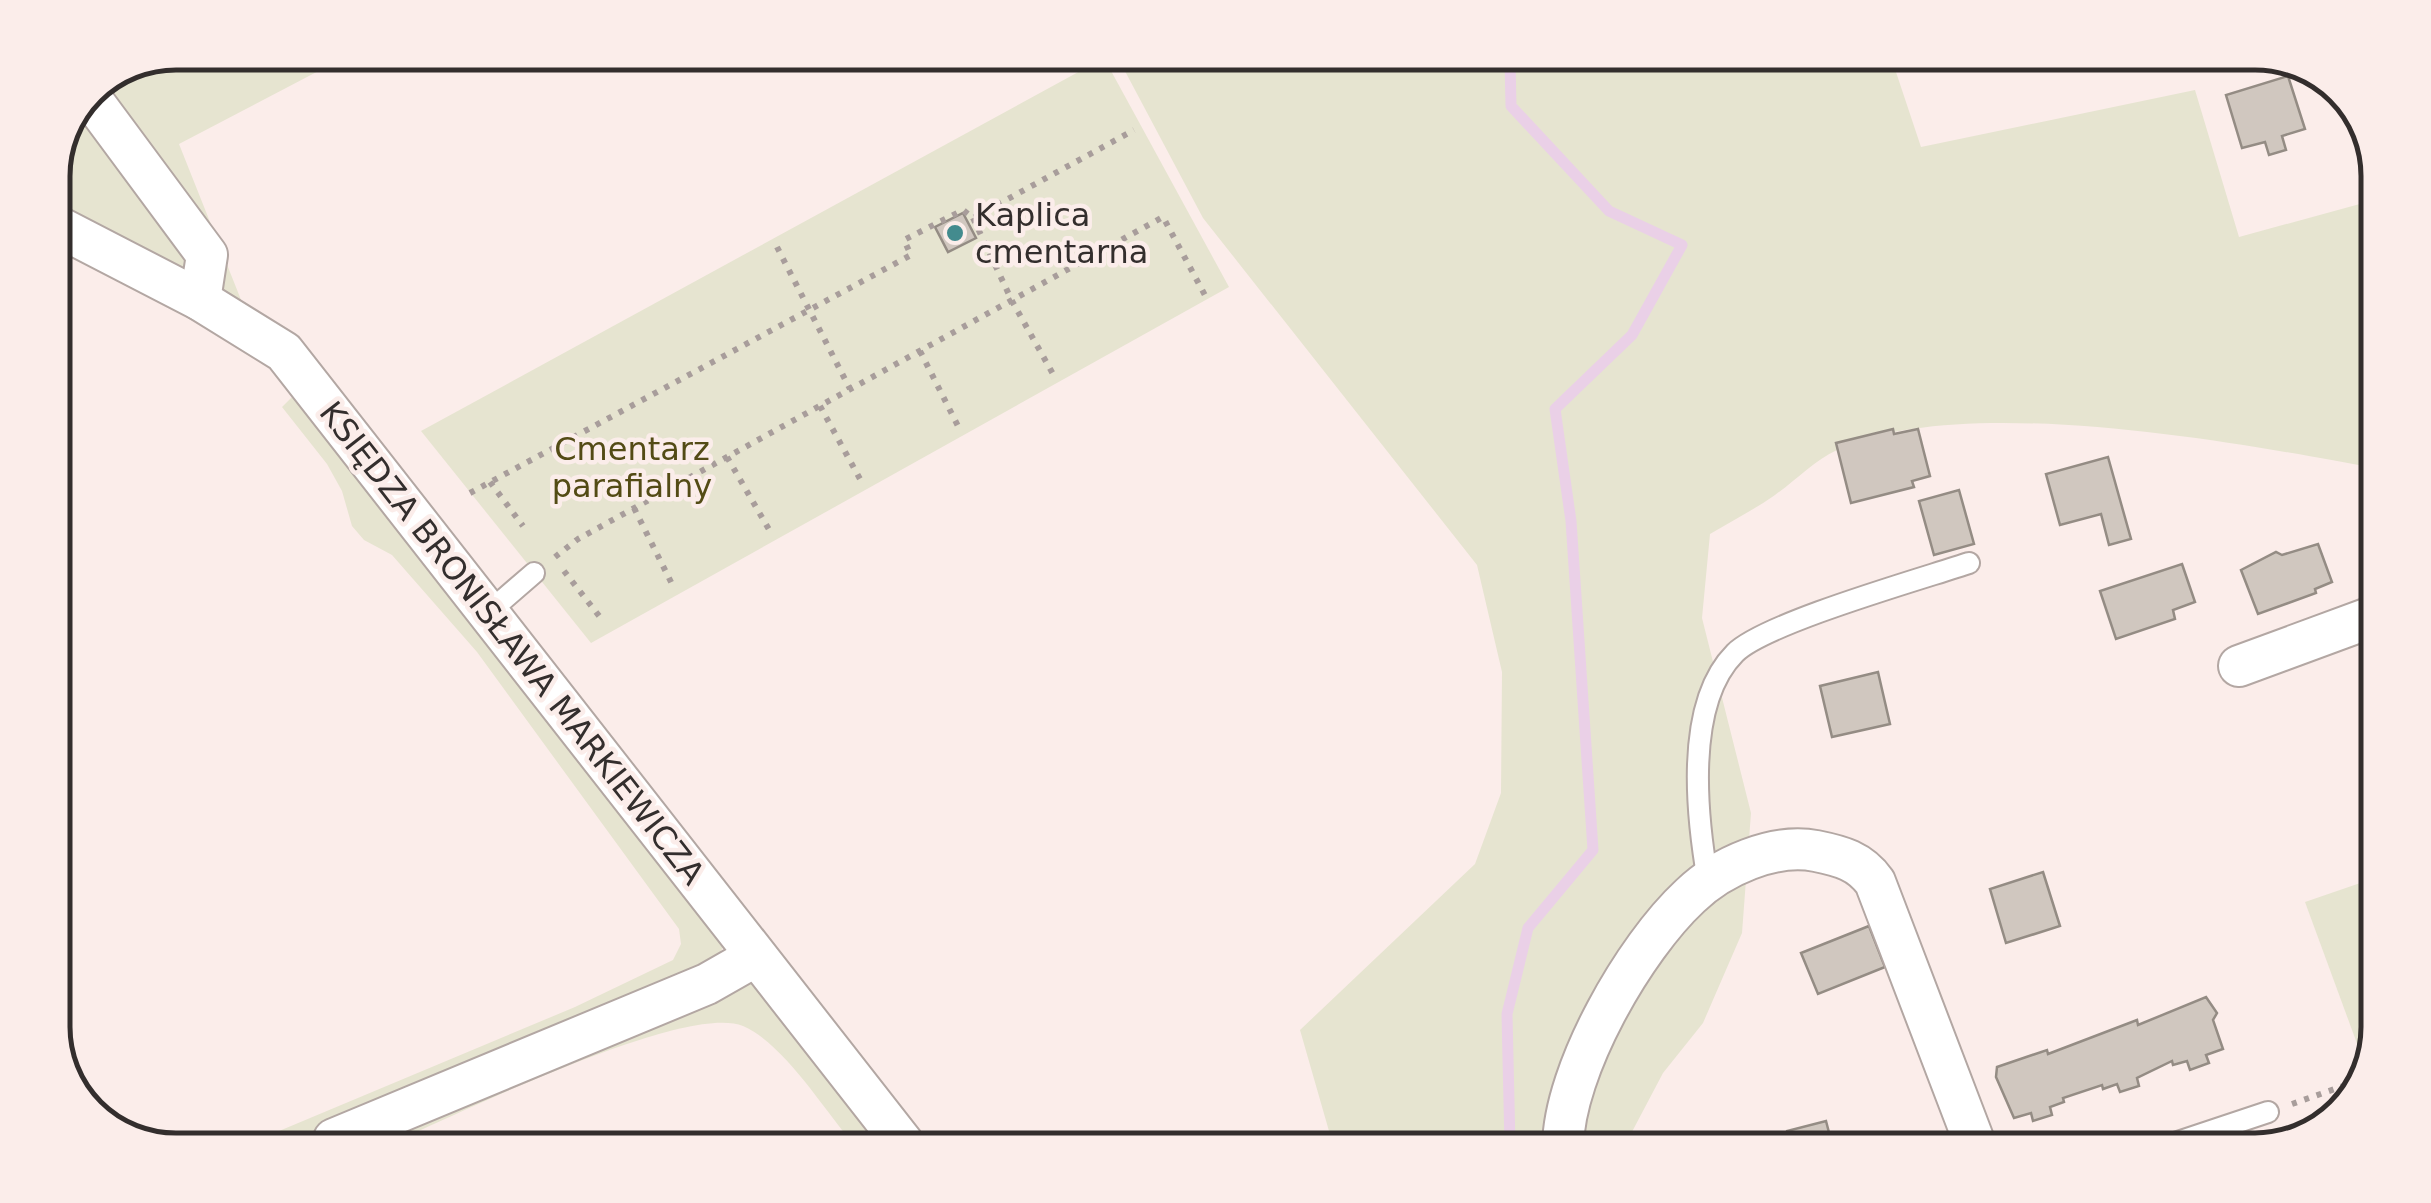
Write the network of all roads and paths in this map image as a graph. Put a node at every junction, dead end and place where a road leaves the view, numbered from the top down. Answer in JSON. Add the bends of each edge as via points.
{"nodes":[{"id":1,"x":96,"y":107,"type":"edge"},
{"id":2,"x":1134,"y":130,"type":"dead end"},
{"id":3,"x":974,"y":218,"type":"junction"},
{"id":4,"x":70,"y":233,"type":"edge"},
{"id":5,"x":777,"y":248,"type":"dead end"},
{"id":6,"x":200,"y":300,"type":"junction"},
{"id":7,"x":1207,"y":300,"type":"dead end"},
{"id":8,"x":1012,"y":301,"type":"junction"},
{"id":9,"x":810,"y":312,"type":"junction"},
{"id":10,"x":920,"y":351,"type":"junction"},
{"id":11,"x":1053,"y":374,"type":"dead end"},
{"id":12,"x":850,"y":389,"type":"junction"},
{"id":13,"x":820,"y":406,"type":"junction"},
{"id":14,"x":958,"y":426,"type":"dead end"},
{"id":15,"x":728,"y":457,"type":"junction"},
{"id":16,"x":860,"y":479,"type":"dead end"},
{"id":17,"x":490,"y":482,"type":"junction"},
{"id":18,"x":470,"y":492,"type":"dead end"},
{"id":19,"x":634,"y":508,"type":"junction"},
{"id":20,"x":523,"y":526,"type":"dead end"},
{"id":21,"x":771,"y":533,"type":"dead end"},
{"id":22,"x":554,"y":558,"type":"junction"},
{"id":23,"x":1969,"y":563,"type":"dead end"},
{"id":24,"x":534,"y":573,"type":"joint"},
{"id":25,"x":673,"y":586,"type":"dead end"},
{"id":26,"x":490,"y":611,"type":"junction"},
{"id":27,"x":603,"y":621,"type":"dead end"},
{"id":28,"x":2361,"y":621,"type":"edge"},
{"id":29,"x":2239,"y":666,"type":"dead end"},
{"id":30,"x":1708,"y":881,"type":"junction"},
{"id":31,"x":756,"y":956,"type":"junction"},
{"id":32,"x":2343,"y":1086,"type":"edge"},
{"id":33,"x":2268,"y":1112,"type":"joint"},
{"id":34,"x":348,"y":1133,"type":"edge"},
{"id":35,"x":896,"y":1133,"type":"edge"},
{"id":36,"x":1564,"y":1133,"type":"edge"},
{"id":37,"x":1971,"y":1133,"type":"edge"},
{"id":38,"x":2205,"y":1133,"type":"edge"}],
"edges":[{"from":1,"to":6,"type":"street","via":[[207,256]]},
{"from":2,"to":3,"type":"path"},
{"from":3,"to":8,"type":"path"},
{"from":3,"to":9,"type":"path","via":[[963,210],[904,240],[911,255]]},
{"from":4,"to":6,"type":"street","name":"KSIĘDZA BRONISŁAWA MARKIEWICZA"},
{"from":5,"to":9,"type":"path"},
{"from":6,"to":26,"type":"street","name":"KSIĘDZA BRONISŁAWA MARKIEWICZA","via":[[284,352]]},
{"from":7,"to":8,"type":"path","via":[[1163,218]]},
{"from":8,"to":10,"type":"path"},
{"from":8,"to":11,"type":"path"},
{"from":9,"to":12,"type":"path"},
{"from":9,"to":17,"type":"path"},
{"from":10,"to":12,"type":"path"},
{"from":10,"to":14,"type":"path"},
{"from":12,"to":13,"type":"path"},
{"from":13,"to":15,"type":"path"},
{"from":13,"to":16,"type":"path"},
{"from":15,"to":19,"type":"path"},
{"from":15,"to":21,"type":"path"},
{"from":17,"to":18,"type":"path"},
{"from":17,"to":20,"type":"path"},
{"from":19,"to":22,"type":"path"},
{"from":19,"to":25,"type":"path"},
{"from":22,"to":24,"type":"path"},
{"from":22,"to":27,"type":"path"},
{"from":23,"to":30,"type":"lane","via":[[1768,633],[1734,654],[1712,694],[1698,749],[1696,816]]},
{"from":24,"to":26,"type":"lane"},
{"from":26,"to":31,"type":"street","name":"KSIĘDZA BRONISŁAWA MARKIEWICZA"},
{"from":28,"to":29,"type":"street"},
{"from":30,"to":36,"type":"street","via":[[1642,954],[1591,1044]]},
{"from":30,"to":37,"type":"street","via":[[1772,852],[1798,848],[1865,868]]},
{"from":31,"to":34,"type":"street","via":[[707,984]]},
{"from":31,"to":35,"type":"street","name":"KSIĘDZA BRONISŁAWA MARKIEWICZA"},
{"from":32,"to":33,"type":"path"},
{"from":33,"to":38,"type":"lane"}]}
